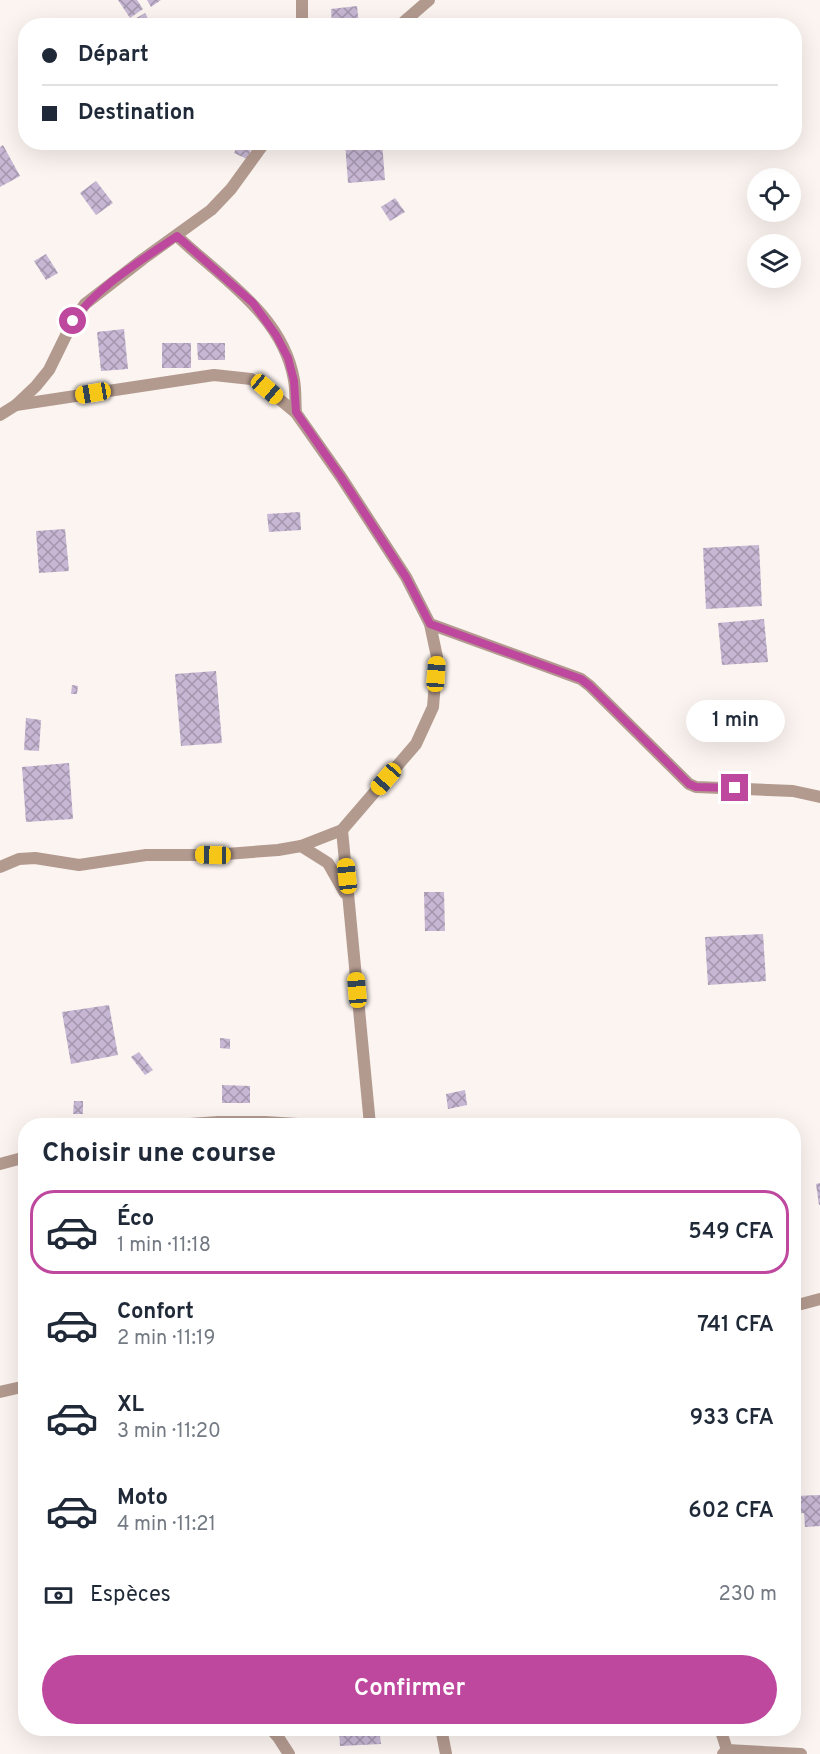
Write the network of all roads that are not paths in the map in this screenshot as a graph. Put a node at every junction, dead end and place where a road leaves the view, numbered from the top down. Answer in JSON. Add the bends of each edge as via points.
{"nodes":[{"id":1,"x":302,"y":0,"type":"edge"},
{"id":2,"x":429,"y":0,"type":"edge"},
{"id":3,"x":302,"y":18,"type":"edge"},
{"id":4,"x":408,"y":18,"type":"edge"},
{"id":5,"x":260,"y":150,"type":"edge"},
{"id":6,"x":177,"y":236,"type":"junction"},
{"id":7,"x":16,"y":405,"type":"junction"},
{"id":8,"x":296,"y":412,"type":"junction"},
{"id":9,"x":0,"y":415,"type":"edge"},
{"id":10,"x":430,"y":624,"type":"junction"},
{"id":11,"x":820,"y":797,"type":"edge"},
{"id":12,"x":342,"y":830,"type":"junction"},
{"id":13,"x":301,"y":846,"type":"junction"},
{"id":14,"x":0,"y":867,"type":"edge"},
{"id":15,"x":349,"y":900,"type":"junction"},
{"id":16,"x":369,"y":1118,"type":"edge"},
{"id":17,"x":18,"y":1159,"type":"edge"},
{"id":18,"x":0,"y":1164,"type":"edge"},
{"id":19,"x":820,"y":1299,"type":"edge"},
{"id":20,"x":801,"y":1304,"type":"edge"},
{"id":21,"x":18,"y":1388,"type":"edge"},
{"id":22,"x":0,"y":1392,"type":"edge"},
{"id":23,"x":277,"y":1736,"type":"edge"},
{"id":24,"x":443,"y":1736,"type":"edge"},
{"id":25,"x":722,"y":1736,"type":"edge"},
{"id":26,"x":725,"y":1752,"type":"edge"},
{"id":27,"x":289,"y":1754,"type":"edge"},
{"id":28,"x":446,"y":1754,"type":"edge"},
{"id":29,"x":801,"y":1754,"type":"edge"}],
"edges":[{"from":1,"to":3,"type":"street"},
{"from":2,"to":4,"type":"street"},
{"from":5,"to":6,"type":"street","via":[[212,210]]},
{"from":6,"to":7,"type":"street","via":[[86,303],[49,370]]},
{"from":6,"to":8,"type":"street","via":[[253,303],[276,335],[294,381]]},
{"from":7,"to":8,"type":"street","via":[[214,375],[251,379]]},
{"from":7,"to":9,"type":"street"},
{"from":8,"to":10,"type":"street","via":[[406,577]]},
{"from":10,"to":11,"type":"street","via":[[581,679],[689,784],[793,791]]},
{"from":10,"to":12,"type":"street","via":[[437,657],[434,707],[416,744]]},
{"from":12,"to":13,"type":"street"},
{"from":12,"to":15,"type":"street"},
{"from":13,"to":14,"type":"street","via":[[213,855],[146,855],[79,865],[35,858]]},
{"from":13,"to":15,"type":"street","via":[[328,863]]},
{"from":15,"to":16,"type":"street"},
{"from":17,"to":18,"type":"street"},
{"from":19,"to":20,"type":"street"},
{"from":21,"to":22,"type":"street"},
{"from":23,"to":27,"type":"street"},
{"from":24,"to":28,"type":"street"},
{"from":25,"to":26,"type":"street"},
{"from":26,"to":29,"type":"street"}]}
